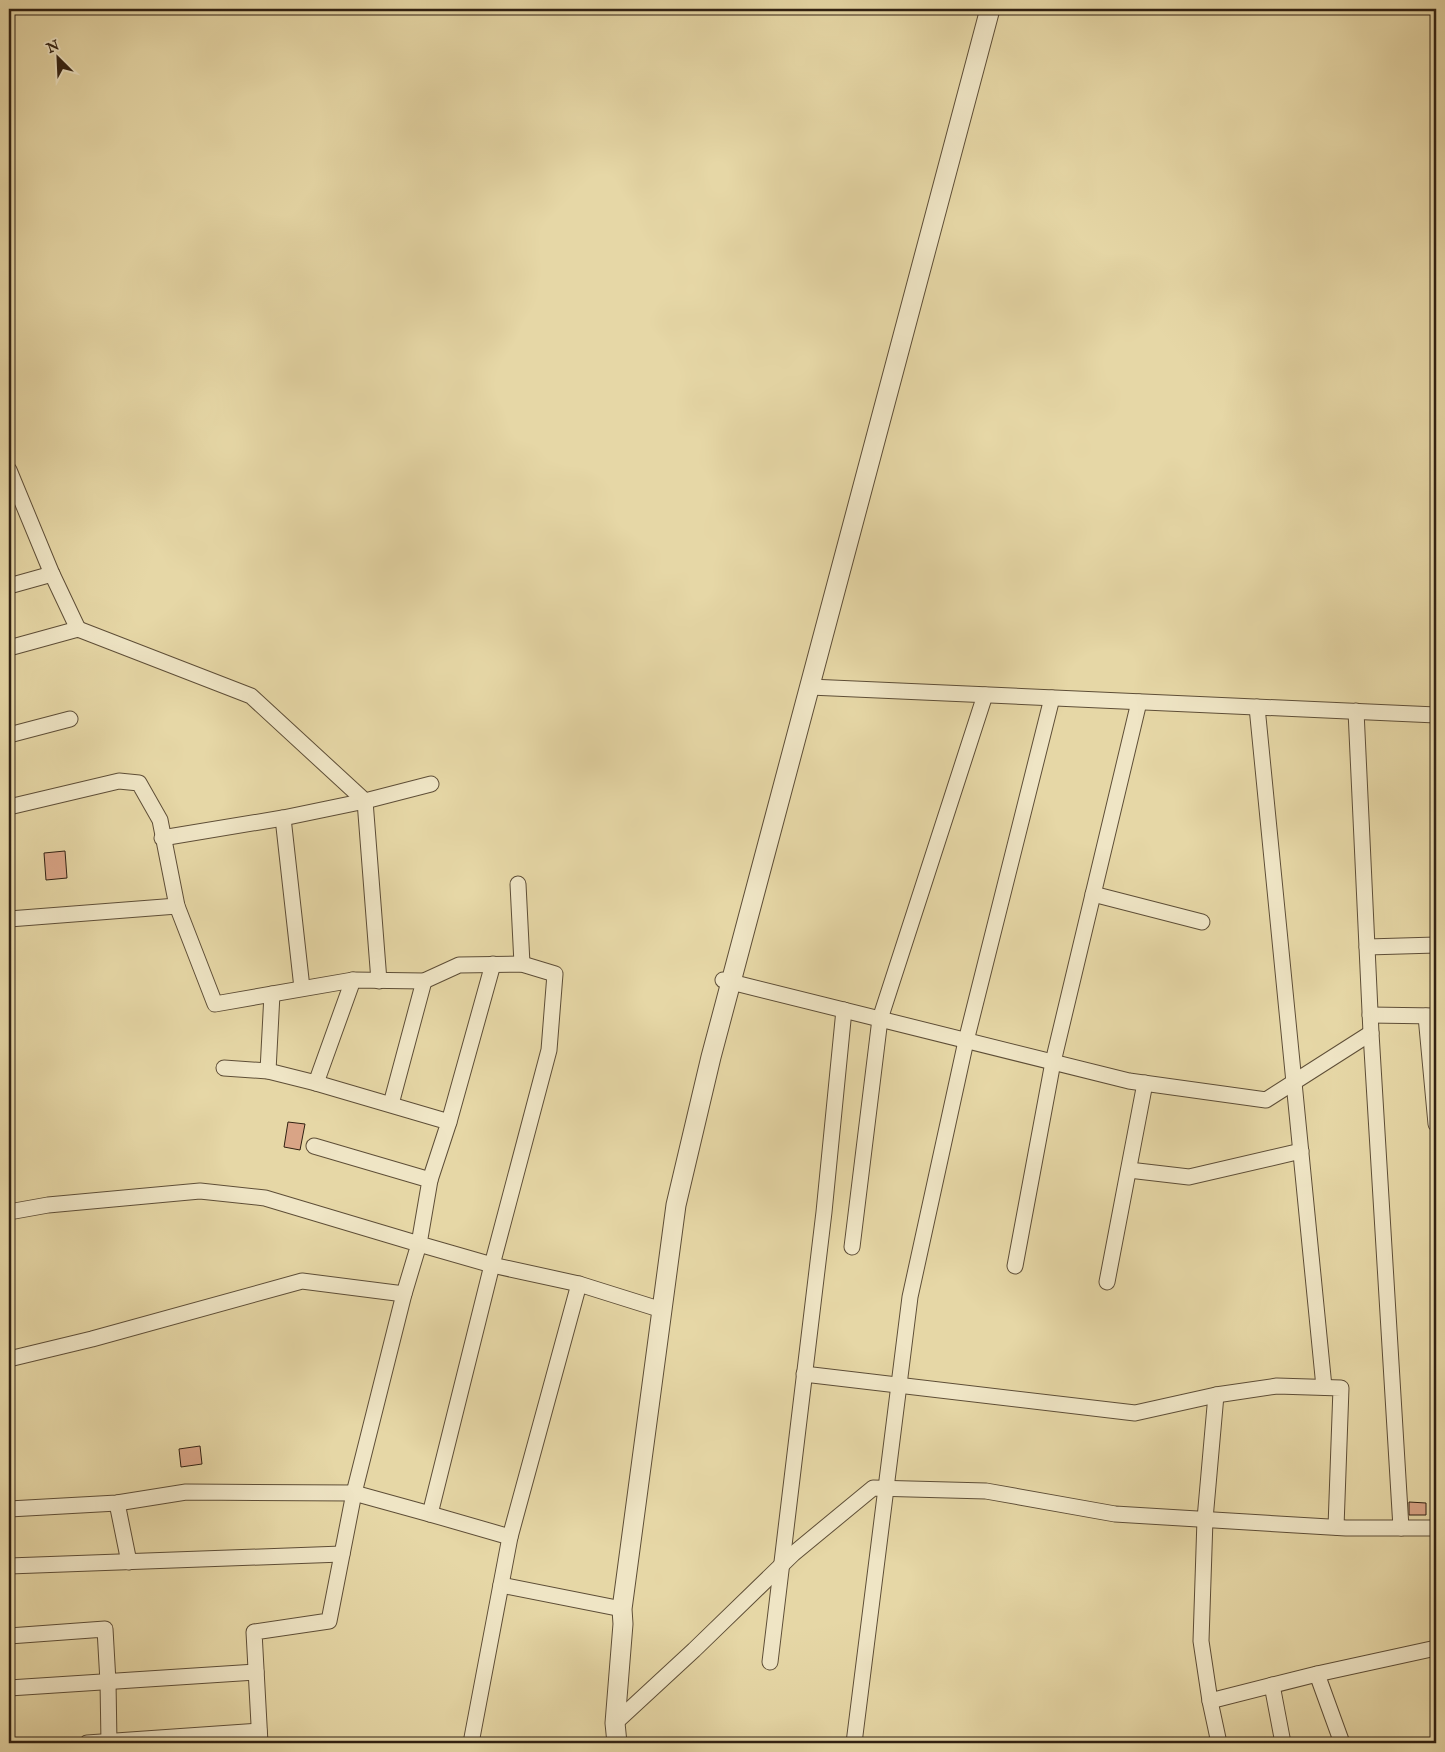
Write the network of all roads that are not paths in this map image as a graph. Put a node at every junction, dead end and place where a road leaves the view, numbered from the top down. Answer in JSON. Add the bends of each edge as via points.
{"nodes":[{"id":1,"x":990,"y":9,"type":"edge"},
{"id":2,"x":9,"y":470,"type":"edge"},
{"id":3,"x":15,"y":502,"type":"edge"},
{"id":4,"x":52,"y":574,"type":"junction"},
{"id":5,"x":9,"y":586,"type":"edge"},
{"id":6,"x":78,"y":629,"type":"junction"},
{"id":7,"x":9,"y":648,"type":"edge"},
{"id":8,"x":810,"y":687,"type":"junction"},
{"id":9,"x":985,"y":695,"type":"junction"},
{"id":10,"x":1052,"y":698,"type":"junction"},
{"id":11,"x":1140,"y":702,"type":"junction"},
{"id":12,"x":1257,"y":707,"type":"junction"},
{"id":13,"x":1356,"y":711,"type":"junction"},
{"id":14,"x":1436,"y":715,"type":"edge"},
{"id":15,"x":70,"y":720,"type":"dead end"},
{"id":16,"x":9,"y":735,"type":"edge"},
{"id":17,"x":431,"y":784,"type":"dead end"},
{"id":18,"x":365,"y":801,"type":"junction"},
{"id":19,"x":9,"y":807,"type":"edge"},
{"id":20,"x":284,"y":818,"type":"junction"},
{"id":21,"x":162,"y":838,"type":"junction"},
{"id":22,"x":518,"y":884,"type":"dead end"},
{"id":23,"x":1093,"y":894,"type":"junction"},
{"id":24,"x":177,"y":906,"type":"junction"},
{"id":25,"x":9,"y":919,"type":"edge"},
{"id":26,"x":1202,"y":922,"type":"dead end"},
{"id":27,"x":1436,"y":945,"type":"edge"},
{"id":28,"x":1367,"y":947,"type":"junction"},
{"id":29,"x":494,"y":964,"type":"junction"},
{"id":30,"x":522,"y":964,"type":"junction"},
{"id":31,"x":353,"y":980,"type":"junction"},
{"id":32,"x":379,"y":980,"type":"junction"},
{"id":33,"x":424,"y":981,"type":"junction"},
{"id":34,"x":727,"y":981,"type":"junction"},
{"id":35,"x":302,"y":988,"type":"junction"},
{"id":36,"x":272,"y":994,"type":"junction"},
{"id":37,"x":844,"y":1010,"type":"junction"},
{"id":38,"x":1370,"y":1015,"type":"junction"},
{"id":39,"x":1431,"y":1016,"type":"edge"},
{"id":40,"x":880,"y":1019,"type":"junction"},
{"id":41,"x":1371,"y":1033,"type":"junction"},
{"id":42,"x":966,"y":1041,"type":"junction"},
{"id":43,"x":1053,"y":1062,"type":"junction"},
{"id":44,"x":224,"y":1068,"type":"dead end"},
{"id":45,"x":268,"y":1071,"type":"junction"},
{"id":46,"x":1294,"y":1082,"type":"junction"},
{"id":47,"x":316,"y":1083,"type":"junction"},
{"id":48,"x":1145,"y":1084,"type":"junction"},
{"id":49,"x":391,"y":1104,"type":"junction"},
{"id":50,"x":449,"y":1122,"type":"junction"},
{"id":51,"x":1436,"y":1124,"type":"edge"},
{"id":52,"x":314,"y":1146,"type":"dead end"},
{"id":53,"x":1301,"y":1151,"type":"junction"},
{"id":54,"x":1129,"y":1170,"type":"junction"},
{"id":55,"x":430,"y":1180,"type":"junction"},
{"id":56,"x":9,"y":1212,"type":"edge"},
{"id":57,"x":419,"y":1244,"type":"junction"},
{"id":58,"x":852,"y":1248,"type":"dead end"},
{"id":59,"x":492,"y":1264,"type":"junction"},
{"id":60,"x":1015,"y":1266,"type":"dead end"},
{"id":61,"x":1107,"y":1282,"type":"dead end"},
{"id":62,"x":579,"y":1284,"type":"junction"},
{"id":63,"x":404,"y":1294,"type":"junction"},
{"id":64,"x":662,"y":1310,"type":"junction"},
{"id":65,"x":9,"y":1359,"type":"edge"},
{"id":66,"x":804,"y":1374,"type":"junction"},
{"id":67,"x":899,"y":1385,"type":"junction"},
{"id":68,"x":1324,"y":1387,"type":"junction"},
{"id":69,"x":1216,"y":1395,"type":"junction"},
{"id":70,"x":886,"y":1488,"type":"junction"},
{"id":71,"x":354,"y":1493,"type":"junction"},
{"id":72,"x":117,"y":1504,"type":"junction"},
{"id":73,"x":9,"y":1509,"type":"edge"},
{"id":74,"x":430,"y":1514,"type":"junction"},
{"id":75,"x":1205,"y":1519,"type":"junction"},
{"id":76,"x":1336,"y":1527,"type":"junction"},
{"id":77,"x":1401,"y":1528,"type":"junction"},
{"id":78,"x":1436,"y":1528,"type":"edge"},
{"id":79,"x":510,"y":1537,"type":"junction"},
{"id":80,"x":342,"y":1554,"type":"junction"},
{"id":81,"x":129,"y":1562,"type":"junction"},
{"id":82,"x":782,"y":1565,"type":"junction"},
{"id":83,"x":9,"y":1566,"type":"edge"},
{"id":84,"x":501,"y":1585,"type":"junction"},
{"id":85,"x":622,"y":1609,"type":"junction"},
{"id":86,"x":9,"y":1636,"type":"edge"},
{"id":87,"x":1436,"y":1648,"type":"edge"},
{"id":88,"x":770,"y":1662,"type":"dead end"},
{"id":89,"x":256,"y":1672,"type":"junction"},
{"id":90,"x":1317,"y":1674,"type":"junction"},
{"id":91,"x":108,"y":1682,"type":"junction"},
{"id":92,"x":1272,"y":1685,"type":"junction"},
{"id":93,"x":9,"y":1688,"type":"edge"},
{"id":94,"x":1210,"y":1701,"type":"junction"},
{"id":95,"x":615,"y":1723,"type":"junction"},
{"id":96,"x":260,"y":1737,"type":"edge"},
{"id":97,"x":109,"y":1742,"type":"edge"},
{"id":98,"x":87,"y":1743,"type":"edge"},
{"id":99,"x":471,"y":1743,"type":"edge"},
{"id":100,"x":617,"y":1743,"type":"edge"},
{"id":101,"x":854,"y":1743,"type":"edge"},
{"id":102,"x":1219,"y":1743,"type":"edge"},
{"id":103,"x":1283,"y":1743,"type":"edge"},
{"id":104,"x":1342,"y":1743,"type":"edge"}],
"edges":[{"from":1,"to":8,"type":"street"},
{"from":2,"to":3,"type":"street"},
{"from":3,"to":4,"type":"street"},
{"from":4,"to":5,"type":"street"},
{"from":4,"to":6,"type":"street"},
{"from":6,"to":7,"type":"street"},
{"from":6,"to":18,"type":"street","via":[[251,696]]},
{"from":8,"to":9,"type":"street"},
{"from":8,"to":34,"type":"street"},
{"from":9,"to":10,"type":"street"},
{"from":9,"to":40,"type":"street"},
{"from":10,"to":11,"type":"street"},
{"from":10,"to":42,"type":"street"},
{"from":11,"to":12,"type":"street"},
{"from":11,"to":23,"type":"street"},
{"from":12,"to":13,"type":"street"},
{"from":12,"to":46,"type":"street"},
{"from":13,"to":14,"type":"street"},
{"from":13,"to":28,"type":"street"},
{"from":15,"to":16,"type":"street"},
{"from":17,"to":18,"type":"street"},
{"from":18,"to":20,"type":"street"},
{"from":18,"to":32,"type":"street"},
{"from":19,"to":21,"type":"street","via":[[119,781],[138,783],[160,820]]},
{"from":20,"to":21,"type":"street"},
{"from":20,"to":35,"type":"street"},
{"from":21,"to":24,"type":"street"},
{"from":22,"to":30,"type":"street"},
{"from":23,"to":26,"type":"street"},
{"from":23,"to":43,"type":"street"},
{"from":24,"to":25,"type":"street"},
{"from":24,"to":36,"type":"street","via":[[215,1004]]},
{"from":27,"to":28,"type":"street"},
{"from":28,"to":38,"type":"street"},
{"from":29,"to":30,"type":"street"},
{"from":29,"to":33,"type":"street","via":[[459,964]]},
{"from":29,"to":50,"type":"street"},
{"from":30,"to":59,"type":"street","via":[[555,974],[549,1050]]},
{"from":31,"to":32,"type":"street"},
{"from":31,"to":35,"type":"street"},
{"from":31,"to":47,"type":"street"},
{"from":32,"to":33,"type":"street"},
{"from":33,"to":49,"type":"street"},
{"from":34,"to":37,"type":"street"},
{"from":34,"to":64,"type":"street","via":[[676,1205]]},
{"from":35,"to":36,"type":"street"},
{"from":36,"to":45,"type":"street"},
{"from":37,"to":40,"type":"street"},
{"from":37,"to":66,"type":"street"},
{"from":38,"to":39,"type":"street"},
{"from":38,"to":41,"type":"street"},
{"from":39,"to":51,"type":"street"},
{"from":40,"to":42,"type":"street"},
{"from":40,"to":58,"type":"street"},
{"from":41,"to":46,"type":"street"},
{"from":41,"to":77,"type":"street"},
{"from":42,"to":43,"type":"street"},
{"from":42,"to":67,"type":"street","via":[[910,1297]]},
{"from":43,"to":48,"type":"street"},
{"from":43,"to":60,"type":"street"},
{"from":44,"to":45,"type":"street"},
{"from":45,"to":47,"type":"street"},
{"from":46,"to":48,"type":"street","via":[[1266,1100]]},
{"from":46,"to":53,"type":"street"},
{"from":47,"to":49,"type":"street"},
{"from":48,"to":54,"type":"street"},
{"from":49,"to":50,"type":"street"},
{"from":50,"to":55,"type":"street"},
{"from":52,"to":55,"type":"street"},
{"from":53,"to":54,"type":"street","via":[[1189,1177]]},
{"from":53,"to":68,"type":"street"},
{"from":54,"to":61,"type":"street"},
{"from":55,"to":57,"type":"street"},
{"from":56,"to":57,"type":"street","via":[[48,1205],[200,1191],[265,1198]]},
{"from":57,"to":59,"type":"street"},
{"from":57,"to":63,"type":"street"},
{"from":59,"to":62,"type":"street"},
{"from":59,"to":74,"type":"street"},
{"from":62,"to":64,"type":"street"},
{"from":62,"to":79,"type":"street"},
{"from":63,"to":65,"type":"street","via":[[302,1281]]},
{"from":63,"to":71,"type":"street"},
{"from":64,"to":85,"type":"street"},
{"from":66,"to":67,"type":"street"},
{"from":66,"to":82,"type":"street"},
{"from":67,"to":69,"type":"street","via":[[1135,1413]]},
{"from":67,"to":70,"type":"street"},
{"from":68,"to":69,"type":"street","via":[[1277,1386]]},
{"from":68,"to":76,"type":"street","via":[[1341,1388]]},
{"from":69,"to":75,"type":"street"},
{"from":70,"to":75,"type":"street","via":[[986,1491],[1115,1514]]},
{"from":70,"to":82,"type":"street","via":[[873,1488]]},
{"from":70,"to":101,"type":"street"},
{"from":71,"to":72,"type":"street","via":[[186,1492]]},
{"from":71,"to":74,"type":"street"},
{"from":71,"to":80,"type":"street"},
{"from":72,"to":73,"type":"street"},
{"from":72,"to":81,"type":"street"},
{"from":74,"to":79,"type":"street"},
{"from":75,"to":76,"type":"street"},
{"from":75,"to":94,"type":"street","via":[[1201,1641]]},
{"from":76,"to":77,"type":"street"},
{"from":77,"to":78,"type":"street"},
{"from":79,"to":84,"type":"street"},
{"from":80,"to":81,"type":"street"},
{"from":80,"to":89,"type":"street","via":[[329,1621],[254,1632]]},
{"from":81,"to":83,"type":"street"},
{"from":82,"to":88,"type":"street"},
{"from":82,"to":95,"type":"street"},
{"from":84,"to":85,"type":"street"},
{"from":84,"to":99,"type":"street"},
{"from":85,"to":95,"type":"street"},
{"from":86,"to":91,"type":"street","via":[[105,1629]]},
{"from":87,"to":90,"type":"street"},
{"from":89,"to":91,"type":"street"},
{"from":89,"to":96,"type":"street"},
{"from":90,"to":92,"type":"street"},
{"from":90,"to":104,"type":"street"},
{"from":91,"to":93,"type":"street"},
{"from":91,"to":97,"type":"street"},
{"from":92,"to":94,"type":"street"},
{"from":92,"to":103,"type":"street"},
{"from":94,"to":102,"type":"street"},
{"from":95,"to":100,"type":"street"},
{"from":96,"to":97,"type":"street"},
{"from":97,"to":98,"type":"street"}]}
